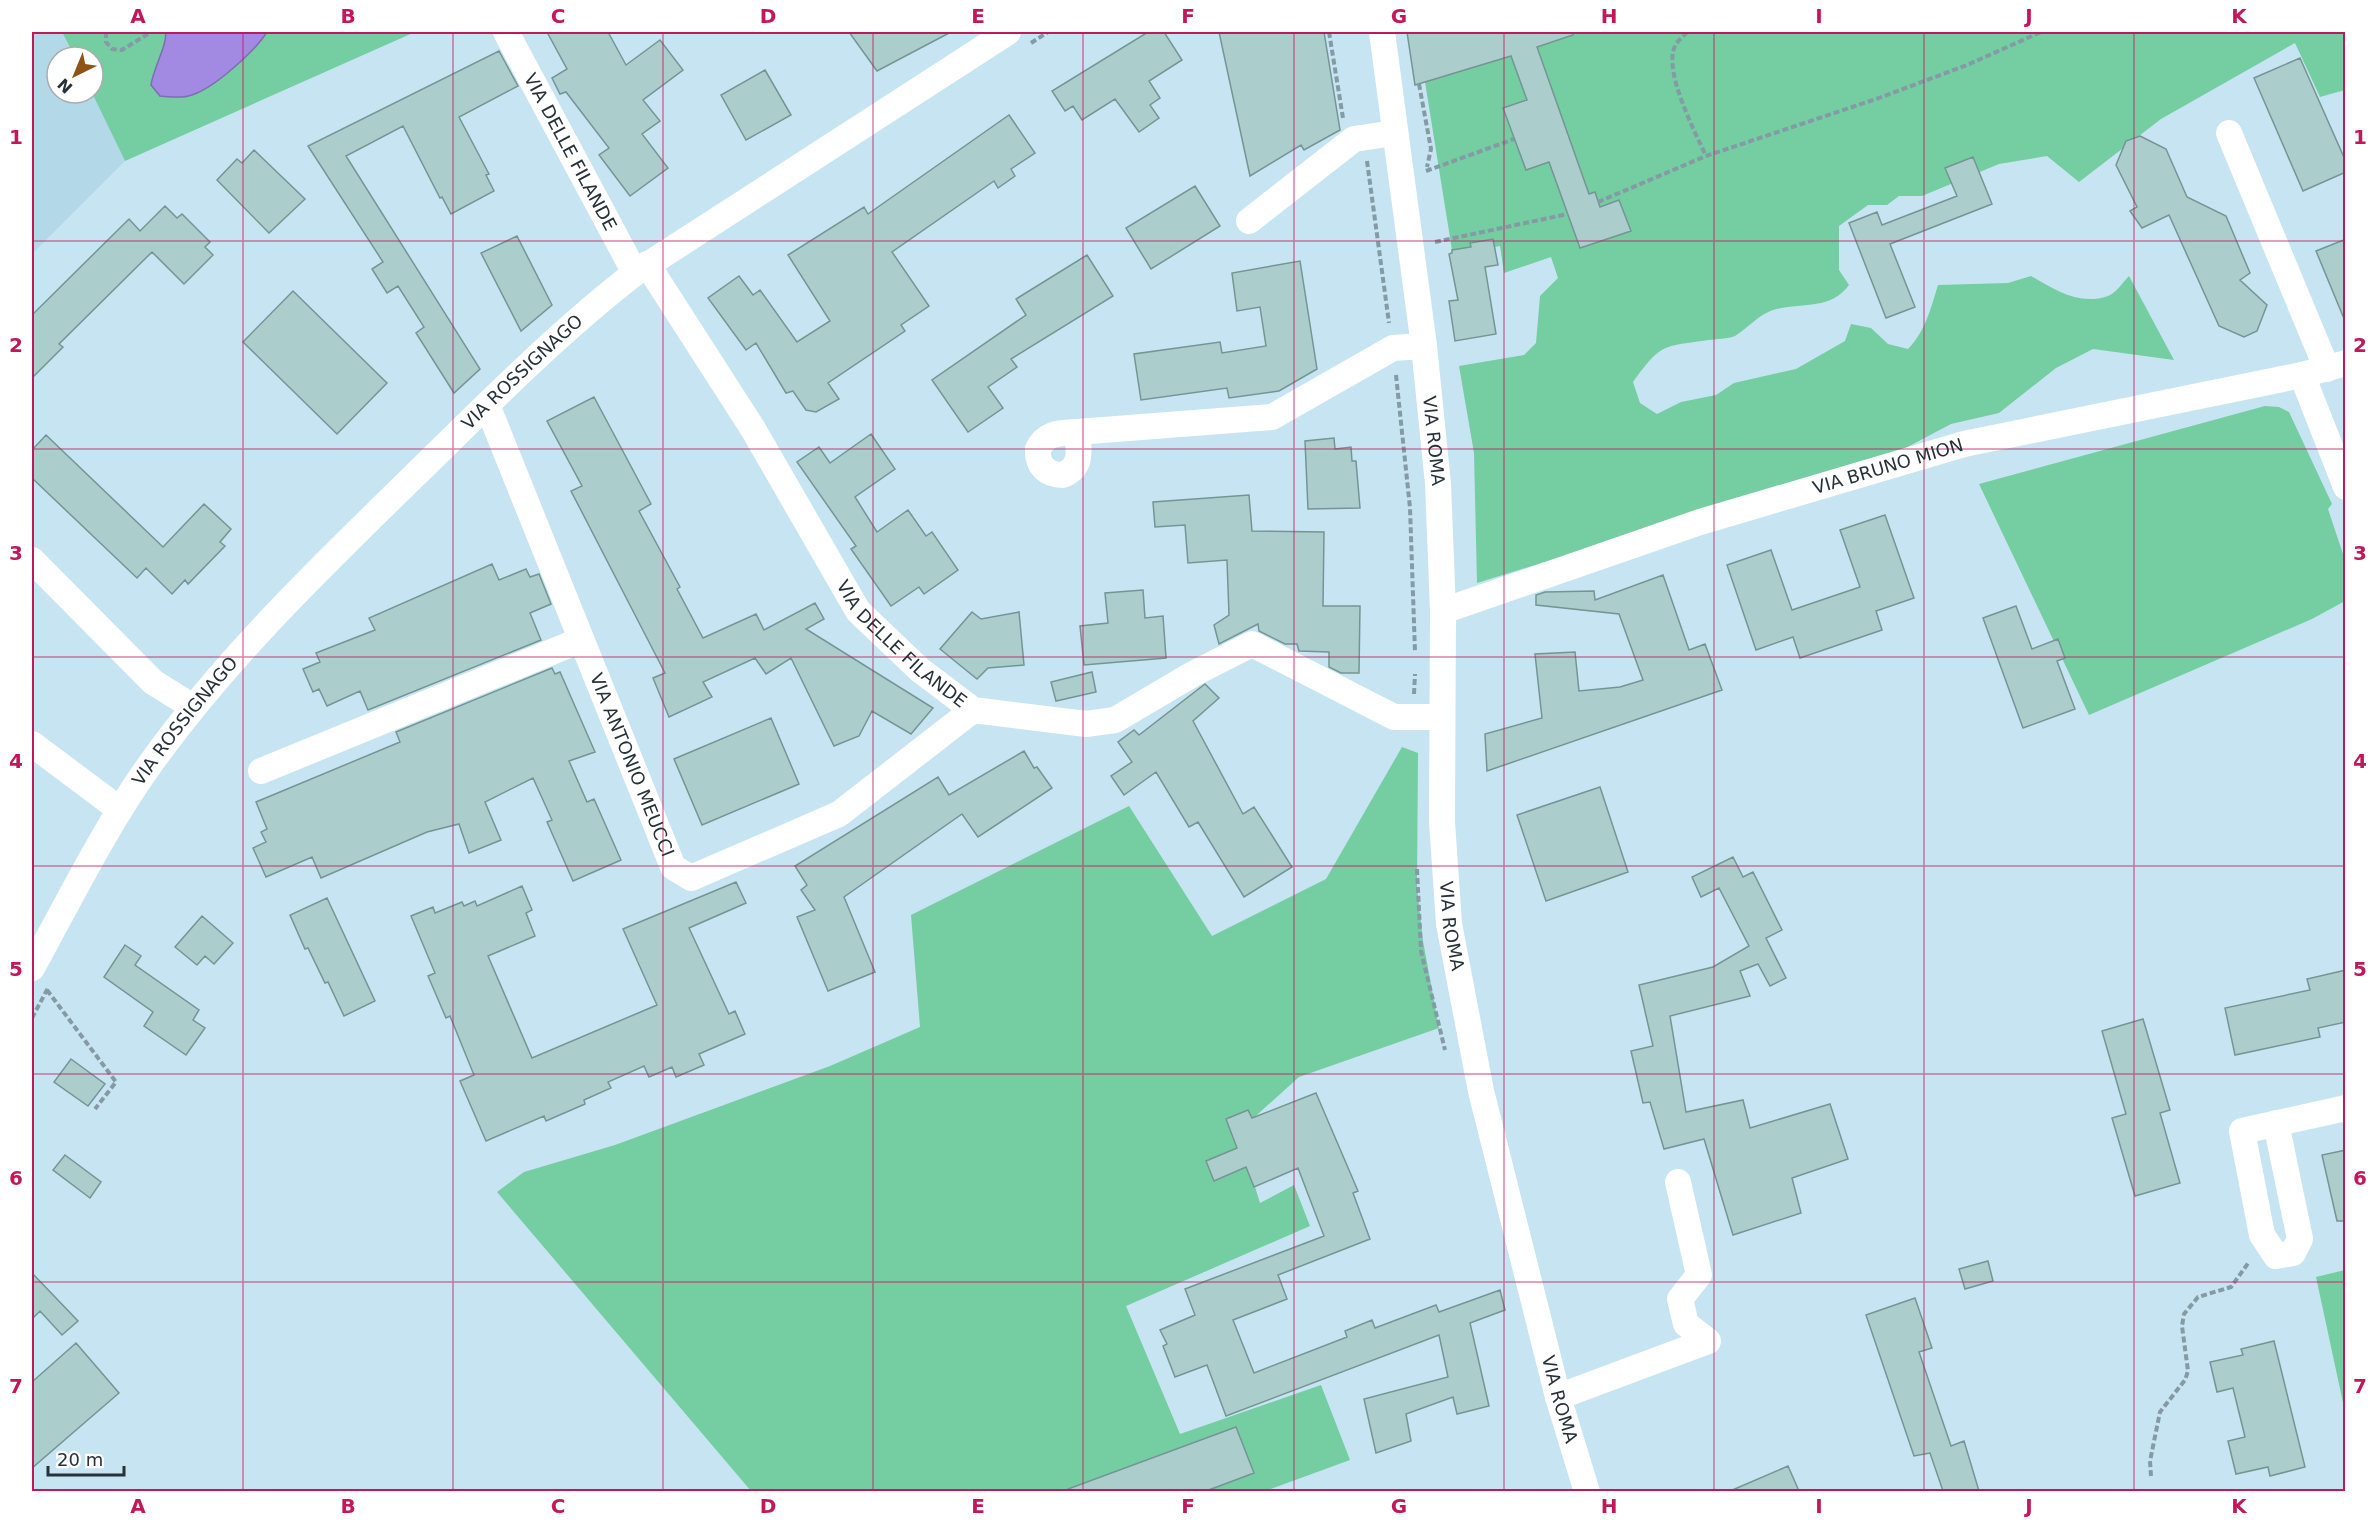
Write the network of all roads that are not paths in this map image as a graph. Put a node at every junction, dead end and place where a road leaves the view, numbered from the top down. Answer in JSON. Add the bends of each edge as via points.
{"nodes":[{"id":1,"x":506,"y":32,"type":"edge"},
{"id":2,"x":1008,"y":32,"type":"edge"},
{"id":3,"x":1382,"y":32,"type":"edge"},
{"id":4,"x":1394,"y":133,"type":"junction"},
{"id":5,"x":2229,"y":133,"type":"dead end"},
{"id":6,"x":1249,"y":221,"type":"dead end"},
{"id":7,"x":641,"y":268,"type":"junction"},
{"id":8,"x":1424,"y":346,"type":"junction"},
{"id":9,"x":2336,"y":366,"type":"edge"},
{"id":10,"x":2302,"y":375,"type":"junction"},
{"id":11,"x":487,"y":405,"type":"junction"},
{"id":12,"x":1077,"y":432,"type":"dead end"},
{"id":13,"x":2346,"y":487,"type":"edge"},
{"id":14,"x":32,"y":560,"type":"edge"},
{"id":15,"x":1443,"y":611,"type":"junction"},
{"id":16,"x":581,"y":640,"type":"junction"},
{"id":17,"x":193,"y":706,"type":"junction"},
{"id":18,"x":973,"y":710,"type":"junction"},
{"id":19,"x":1442,"y":717,"type":"junction"},
{"id":20,"x":32,"y":744,"type":"edge"},
{"id":21,"x":261,"y":771,"type":"dead end"},
{"id":22,"x":119,"y":809,"type":"junction"},
{"id":23,"x":42,"y":974,"type":"edge"},
{"id":24,"x":2346,"y":1108,"type":"edge"},
{"id":25,"x":2276,"y":1123,"type":"junction"},
{"id":26,"x":1678,"y":1182,"type":"dead end"},
{"id":27,"x":1558,"y":1397,"type":"junction"},
{"id":28,"x":1587,"y":1491,"type":"edge"}],
"edges":[{"from":1,"to":7,"type":"street","name":"VIA DELLE FILANDE"},
{"from":2,"to":7,"type":"street","name":"VIA ROSSIGNAGO"},
{"from":3,"to":4,"type":"street","name":"VIA ROMA"},
{"from":4,"to":6,"type":"street","via":[[1354,139]]},
{"from":4,"to":8,"type":"street","name":"VIA ROMA"},
{"from":5,"to":9,"type":"street"},
{"from":7,"to":11,"type":"street","name":"VIA ROSSIGNAGO","via":[[567,328]]},
{"from":7,"to":18,"type":"street","name":"VIA DELLE FILANDE","via":[[753,429],[858,611],[920,670]]},
{"from":8,"to":12,"type":"street","via":[[1393,348],[1272,417]]},
{"from":8,"to":15,"type":"street","name":"VIA ROMA","via":[[1438,484]]},
{"from":9,"to":10,"type":"street","name":"VIA BRUNO MION"},
{"from":10,"to":13,"type":"street"},
{"from":10,"to":15,"type":"street","name":"VIA BRUNO MION","via":[[1964,444],[1700,522]]},
{"from":11,"to":16,"type":"street","name":"VIA ANTONIO MEUCCI"},
{"from":11,"to":17,"type":"street","name":"VIA ROSSIGNAGO","via":[[239,651]]},
{"from":14,"to":17,"type":"street","via":[[153,682]]},
{"from":15,"to":19,"type":"street","name":"VIA ROMA"},
{"from":16,"to":18,"type":"street","name":"VIA ANTONIO MEUCCI","via":[[673,867],[691,878],[839,814]]},
{"from":16,"to":21,"type":"street"},
{"from":17,"to":22,"type":"street","name":"VIA ROSSIGNAGO"},
{"from":18,"to":19,"type":"street","name":"VIA DELLE FILANDE","via":[[1086,724],[1115,720],[1252,644],[1394,717]]},
{"from":19,"to":27,"type":"street","name":"VIA ROMA","via":[[1443,831],[1450,936],[1481,1091]]},
{"from":20,"to":22,"type":"street"},
{"from":22,"to":23,"type":"street","name":"VIA ROSSIGNAGO"},
{"from":24,"to":25,"type":"street"},
{"from":25,"to":25,"type":"street","via":[[2242,1131],[2262,1235],[2276,1256],[2293,1253],[2300,1239]]},
{"from":26,"to":27,"type":"street","via":[[1699,1275],[1680,1299],[1686,1324],[1708,1341]]},
{"from":27,"to":28,"type":"street","name":"VIA ROMA"}]}
